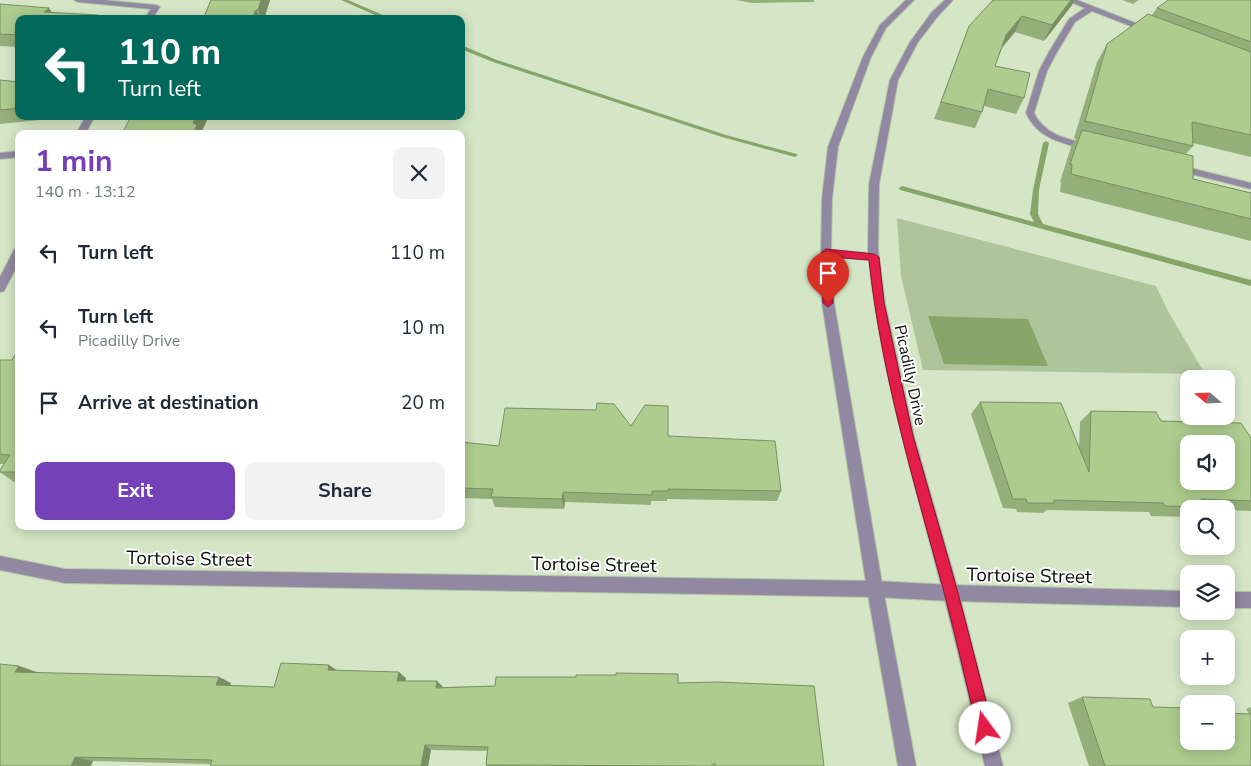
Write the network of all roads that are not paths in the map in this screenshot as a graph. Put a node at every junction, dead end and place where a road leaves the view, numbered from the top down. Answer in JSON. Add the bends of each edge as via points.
{"nodes":[{"id":1,"x":78,"y":0,"type":"edge"},
{"id":2,"x":910,"y":0,"type":"edge"},
{"id":3,"x":948,"y":0,"type":"edge"},
{"id":4,"x":1070,"y":0,"type":"edge"},
{"id":5,"x":1092,"y":8,"type":"junction"},
{"id":6,"x":151,"y":15,"type":"edge"},
{"id":7,"x":1160,"y":35,"type":"edge"},
{"id":8,"x":1100,"y":149,"type":"edge"},
{"id":9,"x":15,"y":154,"type":"edge"},
{"id":10,"x":0,"y":156,"type":"edge"},
{"id":11,"x":1166,"y":165,"type":"edge"},
{"id":12,"x":1251,"y":186,"type":"edge"},
{"id":13,"x":826,"y":253,"type":"junction"},
{"id":14,"x":874,"y":257,"type":"junction"},
{"id":15,"x":15,"y":259,"type":"edge"},
{"id":16,"x":0,"y":288,"type":"edge"},
{"id":17,"x":0,"y":563,"type":"edge"},
{"id":18,"x":875,"y":589,"type":"junction"},
{"id":19,"x":951,"y":593,"type":"junction"},
{"id":20,"x":1180,"y":599,"type":"edge"},
{"id":21,"x":1235,"y":600,"type":"edge"},
{"id":22,"x":1251,"y":600,"type":"edge"},
{"id":23,"x":907,"y":766,"type":"edge"},
{"id":24,"x":994,"y":766,"type":"edge"}],
"edges":[{"from":1,"to":6,"type":"street","via":[[156,7]]},
{"from":2,"to":13,"type":"street","via":[[883,27],[867,57],[833,147],[827,199]]},
{"from":3,"to":14,"type":"street","name":"Picadilly Drive","via":[[914,42],[894,80],[874,184]]},
{"from":4,"to":5,"type":"street"},
{"from":5,"to":7,"type":"street"},
{"from":5,"to":8,"type":"street","via":[[1072,21],[1053,52],[1043,71],[1030,113],[1036,126],[1049,136]]},
{"from":9,"to":10,"type":"street"},
{"from":11,"to":12,"type":"street"},
{"from":13,"to":14,"type":"street"},
{"from":13,"to":18,"type":"street","via":[[828,303]]},
{"from":14,"to":19,"type":"street","name":"Picadilly Drive","via":[[879,303],[906,436]]},
{"from":15,"to":16,"type":"street"},
{"from":17,"to":18,"type":"street","name":"Tortoise Street","via":[[65,576]]},
{"from":18,"to":19,"type":"street","name":"Tortoise Street"},
{"from":18,"to":23,"type":"street"},
{"from":19,"to":20,"type":"street","name":"Tortoise Street"},
{"from":19,"to":24,"type":"street","name":"Picadilly Drive"},
{"from":21,"to":22,"type":"street"}]}
